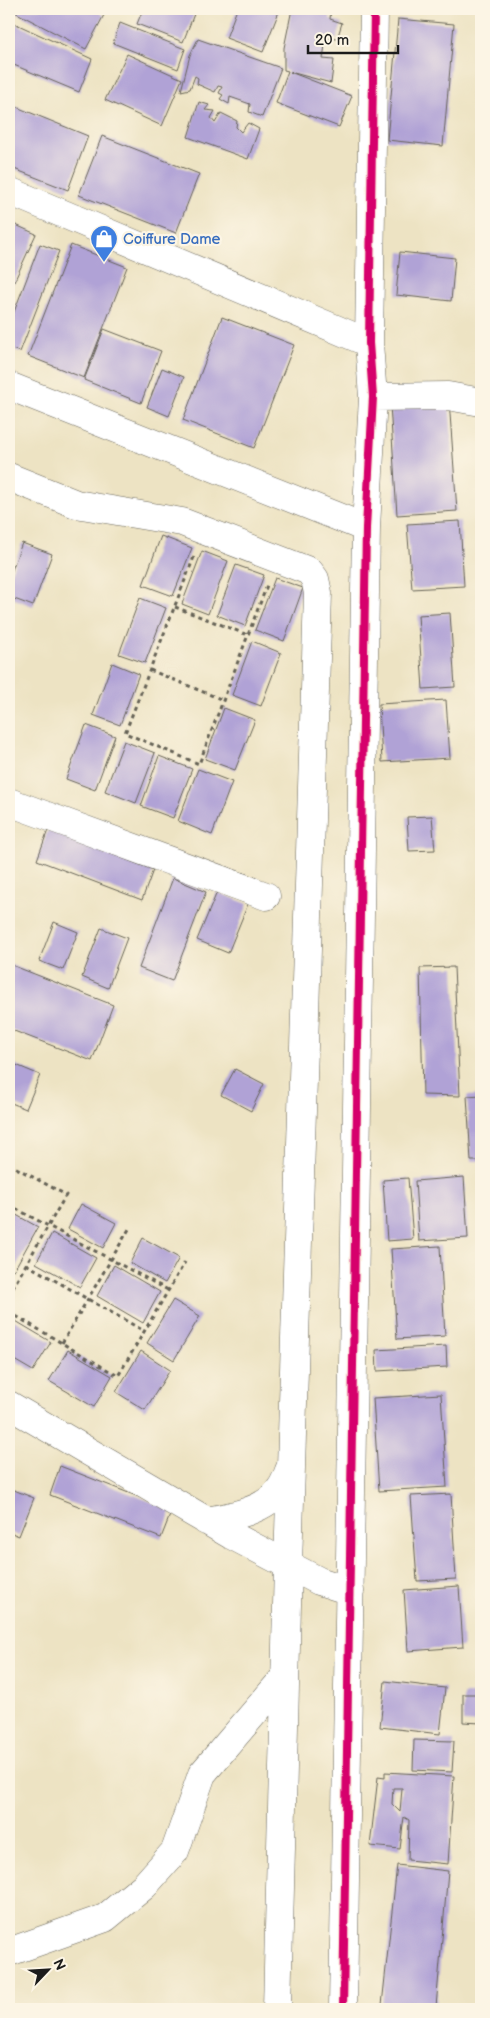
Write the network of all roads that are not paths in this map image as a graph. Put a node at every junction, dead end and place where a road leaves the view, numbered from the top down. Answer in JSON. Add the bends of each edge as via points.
{"nodes":[{"id":1,"x":374,"y":9,"type":"edge"},
{"id":2,"x":9,"y":192,"type":"edge"},
{"id":3,"x":369,"y":343,"type":"junction"},
{"id":4,"x":9,"y":386,"type":"edge"},
{"id":5,"x":373,"y":397,"type":"junction"},
{"id":6,"x":481,"y":402,"type":"edge"},
{"id":7,"x":9,"y":477,"type":"edge"},
{"id":8,"x":366,"y":528,"type":"junction"},
{"id":9,"x":9,"y":802,"type":"edge"},
{"id":10,"x":266,"y":896,"type":"dead end"},
{"id":11,"x":9,"y":1405,"type":"edge"},
{"id":12,"x":291,"y":1467,"type":"junction"},
{"id":13,"x":206,"y":1521,"type":"junction"},
{"id":14,"x":288,"y":1565,"type":"junction"},
{"id":15,"x":350,"y":1591,"type":"junction"},
{"id":16,"x":284,"y":1678,"type":"junction"},
{"id":17,"x":9,"y":1952,"type":"edge"},
{"id":18,"x":277,"y":2009,"type":"edge"},
{"id":19,"x":343,"y":2009,"type":"edge"}],
"edges":[{"from":1,"to":3,"type":"street"},
{"from":2,"to":3,"type":"street"},
{"from":3,"to":5,"type":"street"},
{"from":4,"to":8,"type":"street"},
{"from":5,"to":6,"type":"street","via":[[448,396]]},
{"from":5,"to":8,"type":"street"},
{"from":7,"to":12,"type":"street","via":[[76,504],[182,522],[309,571],[315,579],[318,593]]},
{"from":8,"to":15,"type":"street"},
{"from":9,"to":10,"type":"street"},
{"from":11,"to":13,"type":"street"},
{"from":12,"to":13,"type":"street","via":[[280,1491],[262,1505],[234,1516]]},
{"from":12,"to":14,"type":"street"},
{"from":13,"to":14,"type":"street"},
{"from":14,"to":15,"type":"street","via":[[319,1581]]},
{"from":14,"to":16,"type":"street"},
{"from":15,"to":19,"type":"street"},
{"from":16,"to":17,"type":"street","via":[[202,1774],[175,1851],[144,1886],[105,1918]]},
{"from":16,"to":18,"type":"street"}]}
